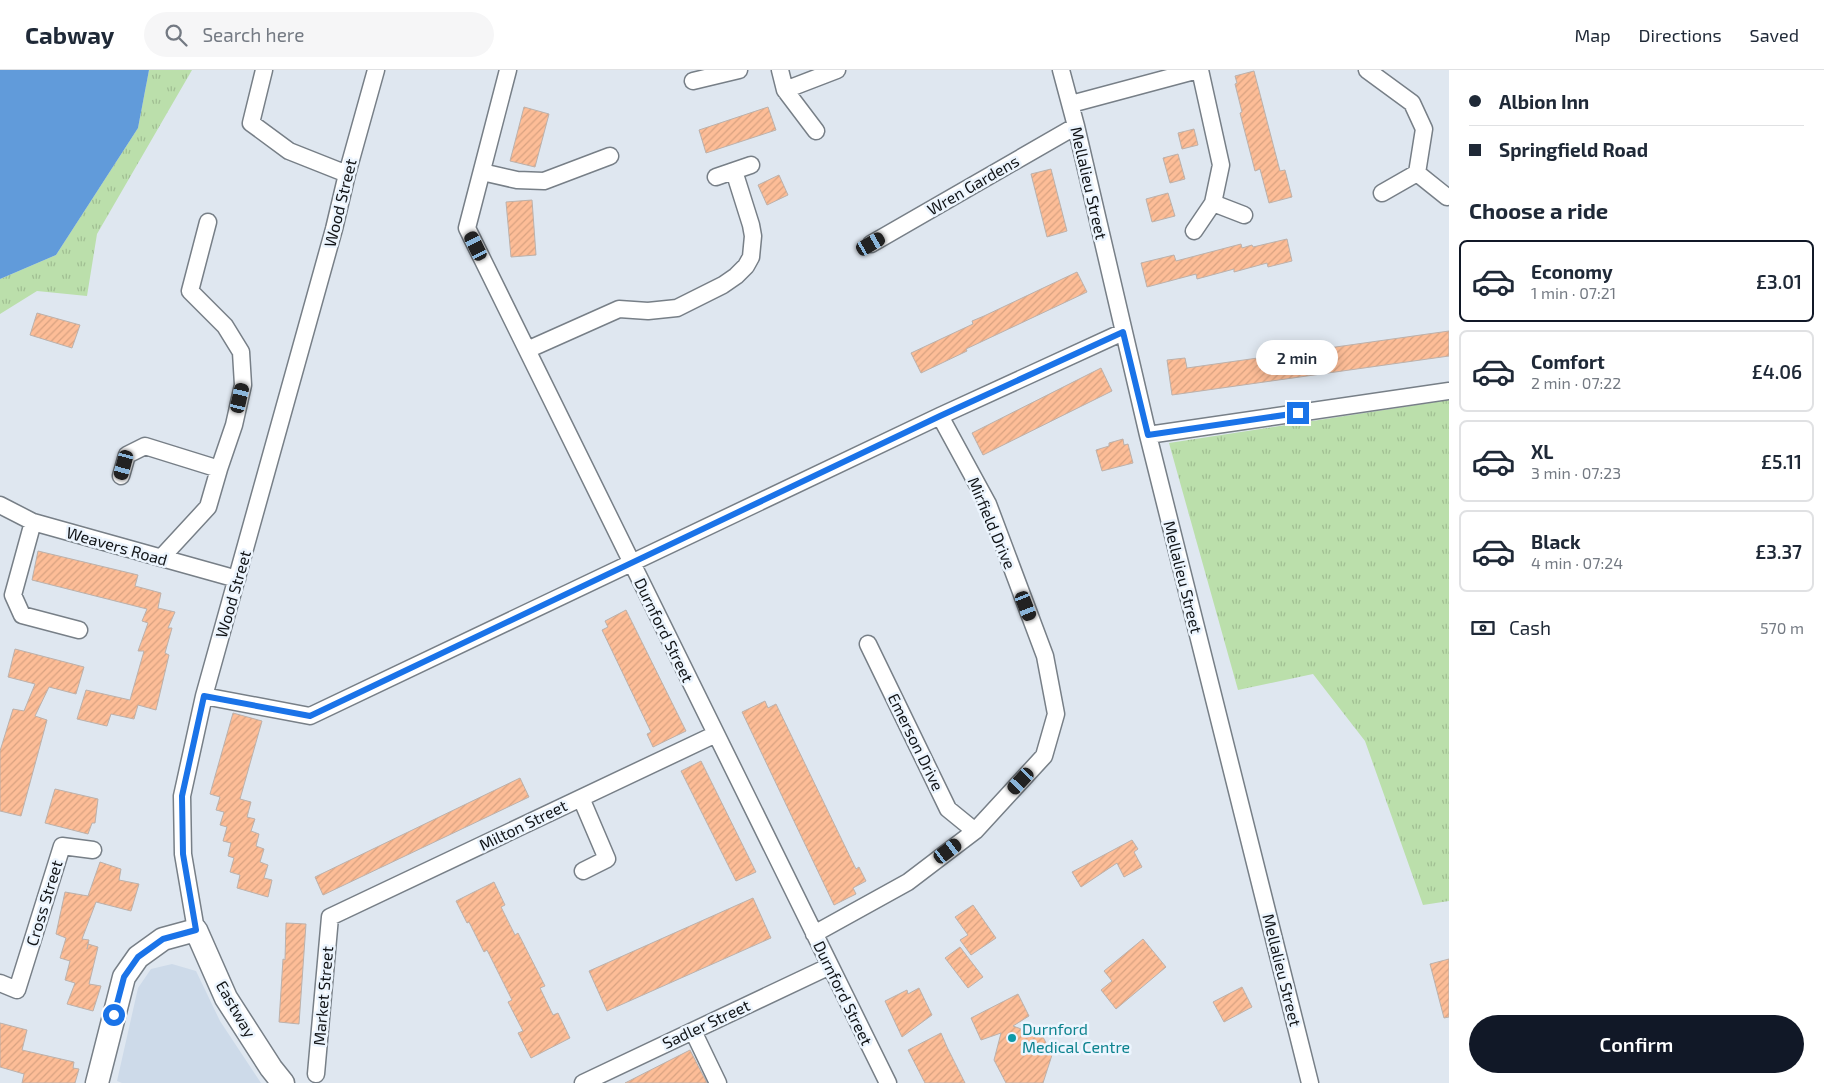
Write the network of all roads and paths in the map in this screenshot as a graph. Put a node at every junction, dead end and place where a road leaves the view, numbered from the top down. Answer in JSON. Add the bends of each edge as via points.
{"nodes":[{"id":1,"x":264,"y":70,"type":"edge"},
{"id":2,"x":376,"y":70,"type":"edge"},
{"id":3,"x":508,"y":70,"type":"edge"},
{"id":4,"x":739,"y":70,"type":"edge"},
{"id":5,"x":780,"y":70,"type":"edge"},
{"id":6,"x":837,"y":70,"type":"edge"},
{"id":7,"x":1060,"y":70,"type":"edge"},
{"id":8,"x":1199,"y":70,"type":"edge"},
{"id":9,"x":1367,"y":70,"type":"edge"},
{"id":10,"x":693,"y":81,"type":"dead end"},
{"id":11,"x":785,"y":90,"type":"junction"},
{"id":12,"x":1071,"y":104,"type":"junction"},
{"id":13,"x":1076,"y":126,"type":"junction"},
{"id":14,"x":816,"y":131,"type":"dead end"},
{"id":15,"x":610,"y":156,"type":"dead end"},
{"id":16,"x":751,"y":165,"type":"dead end"},
{"id":17,"x":734,"y":171,"type":"junction"},
{"id":18,"x":482,"y":172,"type":"junction"},
{"id":19,"x":1417,"y":173,"type":"junction"},
{"id":20,"x":347,"y":174,"type":"junction"},
{"id":21,"x":716,"y":177,"type":"dead end"},
{"id":22,"x":1382,"y":193,"type":"dead end"},
{"id":23,"x":1447,"y":197,"type":"dead end"},
{"id":24,"x":1213,"y":204,"type":"junction"},
{"id":25,"x":1244,"y":216,"type":"dead end"},
{"id":26,"x":208,"y":222,"type":"dead end"},
{"id":27,"x":1194,"y":231,"type":"dead end"},
{"id":28,"x":871,"y":244,"type":"dead end"},
{"id":29,"x":1123,"y":332,"type":"junction"},
{"id":30,"x":527,"y":350,"type":"junction"},
{"id":31,"x":1449,"y":391,"type":"edge"},
{"id":32,"x":940,"y":416,"type":"junction"},
{"id":33,"x":1148,"y":435,"type":"junction"},
{"id":34,"x":219,"y":469,"type":"junction"},
{"id":35,"x":121,"y":476,"type":"dead end"},
{"id":36,"x":0,"y":505,"type":"edge"},
{"id":37,"x":33,"y":522,"type":"junction"},
{"id":38,"x":161,"y":558,"type":"junction"},
{"id":39,"x":632,"y":564,"type":"junction"},
{"id":40,"x":237,"y":579,"type":"junction"},
{"id":41,"x":79,"y":630,"type":"dead end"},
{"id":42,"x":868,"y":644,"type":"dead end"},
{"id":43,"x":204,"y":696,"type":"junction"},
{"id":44,"x":716,"y":734,"type":"junction"},
{"id":45,"x":581,"y":798,"type":"junction"},
{"id":46,"x":975,"y":831,"type":"junction"},
{"id":47,"x":93,"y":850,"type":"dead end"},
{"id":48,"x":583,"y":871,"type":"dead end"},
{"id":49,"x":330,"y":917,"type":"joint"},
{"id":50,"x":196,"y":930,"type":"junction"},
{"id":51,"x":814,"y":934,"type":"junction"},
{"id":52,"x":830,"y":966,"type":"junction"},
{"id":53,"x":0,"y":983,"type":"edge"},
{"id":54,"x":693,"y":1031,"type":"junction"},
{"id":55,"x":316,"y":1074,"type":"dead end"},
{"id":56,"x":97,"y":1083,"type":"edge"},
{"id":57,"x":283,"y":1083,"type":"edge"},
{"id":58,"x":583,"y":1083,"type":"edge"},
{"id":59,"x":718,"y":1083,"type":"edge"},
{"id":60,"x":888,"y":1083,"type":"edge"},
{"id":61,"x":1310,"y":1083,"type":"edge"}],
"edges":[{"from":1,"to":20,"type":"street","via":[[251,123],[289,151]]},
{"from":2,"to":20,"type":"street","name":"Wood Street"},
{"from":3,"to":18,"type":"street","name":"Durnford Street"},
{"from":4,"to":10,"type":"street"},
{"from":5,"to":11,"type":"street"},
{"from":6,"to":11,"type":"street"},
{"from":7,"to":12,"type":"street","name":"Mellalieu Street"},
{"from":8,"to":12,"type":"street"},
{"from":8,"to":24,"type":"street","via":[[1221,165]]},
{"from":9,"to":19,"type":"street","via":[[1412,103],[1424,129]]},
{"from":11,"to":14,"type":"street"},
{"from":12,"to":13,"type":"street","name":"Mellalieu Street"},
{"from":13,"to":28,"type":"street","name":"Wren Gardens"},
{"from":13,"to":29,"type":"street","name":"Mellalieu Street"},
{"from":15,"to":18,"type":"street","via":[[544,181],[517,180]]},
{"from":16,"to":17,"type":"street"},
{"from":17,"to":21,"type":"street"},
{"from":17,"to":30,"type":"street","via":[[753,236],[751,257],[736,276],[677,308],[619,309]]},
{"from":18,"to":30,"type":"street","name":"Durnford Street","via":[[468,228]]},
{"from":19,"to":22,"type":"street"},
{"from":19,"to":23,"type":"street"},
{"from":20,"to":40,"type":"street","name":"Wood Street"},
{"from":24,"to":25,"type":"street"},
{"from":24,"to":27,"type":"street"},
{"from":26,"to":34,"type":"street","via":[[190,291],[225,326],[240,352],[243,385]]},
{"from":29,"to":32,"type":"street"},
{"from":29,"to":33,"type":"street","name":"Mellalieu Street"},
{"from":30,"to":39,"type":"street","name":"Durnford Street"},
{"from":31,"to":33,"type":"street"},
{"from":32,"to":39,"type":"street"},
{"from":32,"to":46,"type":"street","name":"Mirfield Drive","via":[[988,504],[1046,656],[1056,714],[1044,756]]},
{"from":33,"to":61,"type":"street","name":"Mellalieu Street"},
{"from":34,"to":35,"type":"street","via":[[145,446],[127,455]]},
{"from":34,"to":38,"type":"street","via":[[208,507]]},
{"from":36,"to":37,"type":"street","name":"Weavers Road"},
{"from":37,"to":38,"type":"street","name":"Weavers Road"},
{"from":37,"to":41,"type":"street","via":[[13,596],[22,615]]},
{"from":38,"to":40,"type":"street","name":"Weavers Road"},
{"from":39,"to":43,"type":"street","via":[[310,716]]},
{"from":39,"to":44,"type":"street","name":"Durnford Street"},
{"from":40,"to":43,"type":"street","name":"Wood Street"},
{"from":42,"to":46,"type":"street","name":"Emerson Drive","via":[[948,809]]},
{"from":43,"to":50,"type":"street","name":"Wood Street","via":[[182,796],[183,854]]},
{"from":44,"to":45,"type":"street","name":"Milton Street"},
{"from":44,"to":51,"type":"street","name":"Durnford Street"},
{"from":45,"to":48,"type":"street","via":[[608,859]]},
{"from":45,"to":49,"type":"street","name":"Milton Street"},
{"from":46,"to":51,"type":"street","name":"Mirfield Drive","via":[[908,882]]},
{"from":47,"to":53,"type":"street","name":"Cross Street","via":[[62,846],[17,990]]},
{"from":49,"to":55,"type":"street","name":"Market Street"},
{"from":50,"to":56,"type":"street","via":[[163,939],[138,957],[124,977]]},
{"from":50,"to":57,"type":"street","name":"Eastway","via":[[226,998]]},
{"from":51,"to":52,"type":"street","name":"Durnford Street"},
{"from":52,"to":54,"type":"street","name":"Sadler Street"},
{"from":52,"to":60,"type":"street","name":"Durnford Street"},
{"from":54,"to":58,"type":"street","name":"Sadler Street"},
{"from":54,"to":59,"type":"street"}]}
